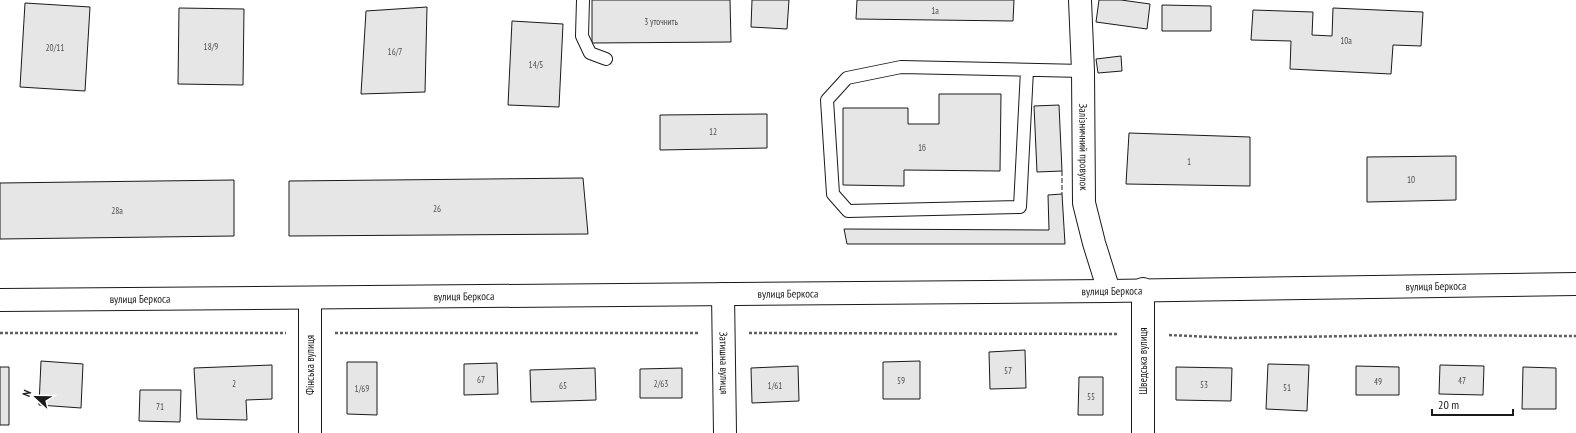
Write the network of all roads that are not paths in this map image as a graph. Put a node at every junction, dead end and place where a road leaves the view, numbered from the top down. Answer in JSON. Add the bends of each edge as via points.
{"nodes":[{"id":1,"x":583,"y":0,"type":"edge"},
{"id":2,"x":1080,"y":0,"type":"edge"},
{"id":3,"x":606,"y":59,"type":"dead end"},
{"id":4,"x":1027,"y":70,"type":"junction"},
{"id":5,"x":1083,"y":71,"type":"junction"},
{"id":6,"x":1576,"y":284,"type":"edge"},
{"id":7,"x":1143,"y":289,"type":"junction"},
{"id":8,"x":1109,"y":290,"type":"junction"},
{"id":9,"x":723,"y":294,"type":"junction"},
{"id":10,"x":310,"y":298,"type":"junction"},
{"id":11,"x":0,"y":300,"type":"edge"},
{"id":12,"x":310,"y":433,"type":"edge"},
{"id":13,"x":725,"y":433,"type":"edge"},
{"id":14,"x":1143,"y":433,"type":"edge"}],
"edges":[{"from":1,"to":3,"type":"lane","via":[[582,36],[590,53]]},
{"from":2,"to":5,"type":"street","name":"Залізничний провулок"},
{"from":4,"to":4,"type":"lane","via":[[1020,207],[848,211],[833,194],[827,100],[847,78],[901,67]]},
{"from":4,"to":5,"type":"lane"},
{"from":5,"to":8,"type":"street","name":"Залізничний провулок","via":[[1084,203]]},
{"from":6,"to":7,"type":"street","name":"вулиця Беркоса"},
{"from":7,"to":8,"type":"street","name":"вулиця Беркоса"},
{"from":7,"to":14,"type":"street","name":"Шведська вулиця"},
{"from":8,"to":9,"type":"street","name":"вулиця Беркоса"},
{"from":9,"to":10,"type":"street","name":"вулиця Беркоса"},
{"from":9,"to":13,"type":"street","name":"Затишна вулиця"},
{"from":10,"to":11,"type":"street","name":"вулиця Беркоса"},
{"from":10,"to":12,"type":"street","name":"Фінська вулиця"}]}
